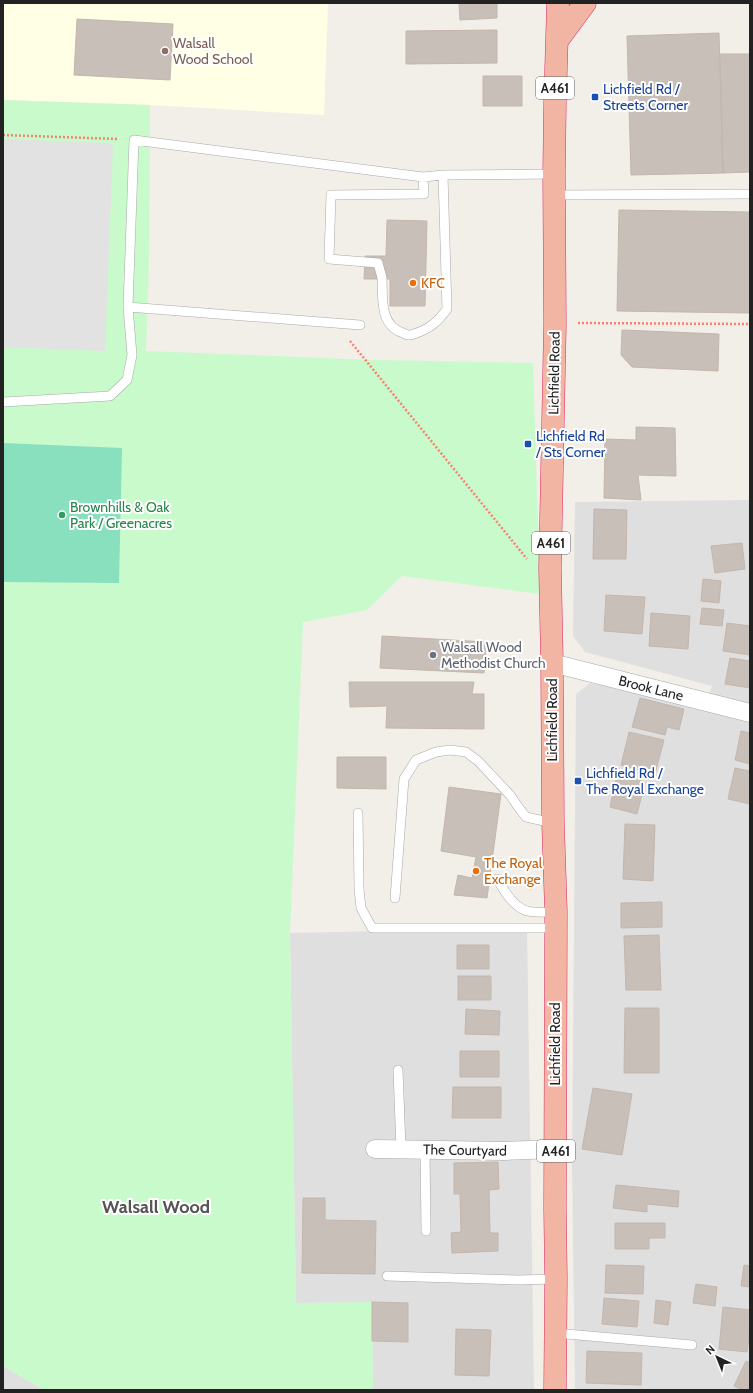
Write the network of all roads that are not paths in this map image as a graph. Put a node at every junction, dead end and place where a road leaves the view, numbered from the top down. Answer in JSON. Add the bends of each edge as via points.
{"nodes":[{"id":1,"x":558,"y":3,"type":"edge"},
{"id":2,"x":585,"y":3,"type":"edge"},
{"id":3,"x":557,"y":40,"type":"junction"},
{"id":4,"x":554,"y":174,"type":"junction"},
{"id":5,"x":443,"y":175,"type":"junction"},
{"id":6,"x":423,"y":177,"type":"junction"},
{"id":7,"x":750,"y":194,"type":"edge"},
{"id":8,"x":555,"y":195,"type":"junction"},
{"id":9,"x":128,"y":307,"type":"junction"},
{"id":10,"x":360,"y":325,"type":"dead end"},
{"id":11,"x":3,"y":402,"type":"edge"},
{"id":12,"x":552,"y":663,"type":"junction"},
{"id":13,"x":750,"y":713,"type":"edge"},
{"id":14,"x":358,"y":813,"type":"dead end"},
{"id":15,"x":553,"y":823,"type":"junction"},
{"id":16,"x":497,"y":879,"type":"dead end"},
{"id":17,"x":395,"y":898,"type":"dead end"},
{"id":18,"x":555,"y":920,"type":"junction"},
{"id":19,"x":398,"y":1070,"type":"dead end"},
{"id":20,"x":375,"y":1149,"type":"dead end"},
{"id":21,"x":401,"y":1149,"type":"junction"},
{"id":22,"x":556,"y":1149,"type":"junction"},
{"id":23,"x":425,"y":1150,"type":"junction"},
{"id":24,"x":426,"y":1231,"type":"dead end"},
{"id":25,"x":387,"y":1276,"type":"dead end"},
{"id":26,"x":556,"y":1279,"type":"junction"},
{"id":27,"x":555,"y":1333,"type":"junction"},
{"id":28,"x":692,"y":1345,"type":"dead end"},
{"id":29,"x":555,"y":1390,"type":"edge"}],
"edges":[{"from":1,"to":3,"type":"highway","name":"Lichfield Road","number":"A461"},
{"from":2,"to":3,"type":"highway"},
{"from":3,"to":4,"type":"highway","name":"Lichfield Road","number":"A461"},
{"from":4,"to":5,"type":"lane"},
{"from":4,"to":8,"type":"highway","name":"Lichfield Road","number":"A461"},
{"from":5,"to":6,"type":"lane"},
{"from":5,"to":6,"type":"lane","via":[[447,309],[439,320],[425,331],[409,336],[395,331],[387,322],[378,263],[329,259],[331,195],[424,194]]},
{"from":6,"to":9,"type":"lane","via":[[134,140]]},
{"from":7,"to":8,"type":"lane"},
{"from":8,"to":12,"type":"highway","name":"Lichfield Road","number":"A461","via":[[556,323],[550,588]]},
{"from":9,"to":10,"type":"lane"},
{"from":9,"to":11,"type":"lane","via":[[132,355],[127,380],[110,396]]},
{"from":12,"to":13,"type":"street","name":"Brook Lane"},
{"from":12,"to":15,"type":"highway","name":"Lichfield Road","number":"A461"},
{"from":14,"to":18,"type":"lane","via":[[361,908],[372,928]]},
{"from":15,"to":17,"type":"lane","via":[[526,817],[510,795],[466,752],[436,752],[416,760],[404,779]]},
{"from":15,"to":18,"type":"highway","name":"Lichfield Road","number":"A461"},
{"from":16,"to":18,"type":"lane","via":[[516,905]]},
{"from":18,"to":22,"type":"highway","name":"Lichfield Road","number":"A461"},
{"from":19,"to":21,"type":"lane"},
{"from":20,"to":21,"type":"street","name":"The Courtyard"},
{"from":21,"to":23,"type":"street","name":"The Courtyard"},
{"from":22,"to":23,"type":"street","name":"The Courtyard"},
{"from":22,"to":26,"type":"highway","name":"Lichfield Road","number":"A461"},
{"from":23,"to":24,"type":"lane"},
{"from":25,"to":26,"type":"lane"},
{"from":26,"to":27,"type":"highway","name":"Lichfield Road","number":"A461"},
{"from":27,"to":28,"type":"lane"},
{"from":27,"to":29,"type":"highway","name":"Lichfield Road","number":"A461"}]}
